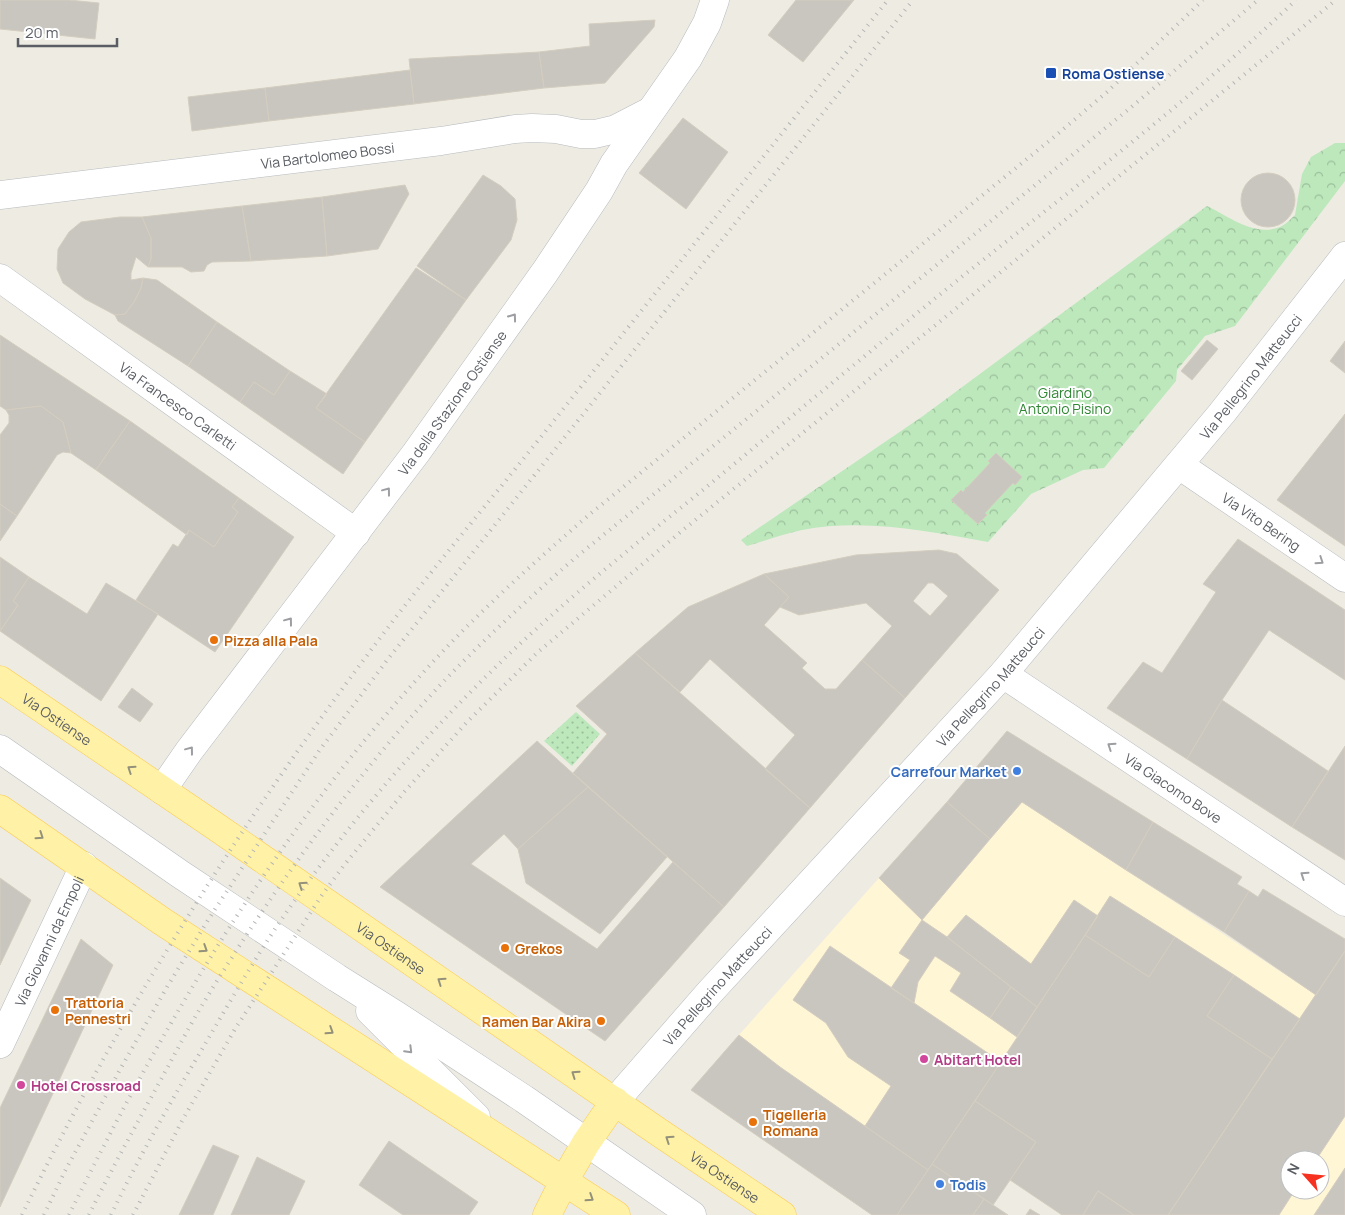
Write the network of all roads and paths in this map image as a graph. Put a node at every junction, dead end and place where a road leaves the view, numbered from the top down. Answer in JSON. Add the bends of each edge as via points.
{"nodes":[{"id":1,"x":715,"y":0,"type":"edge"},
{"id":2,"x":650,"y":111,"type":"junction"},
{"id":3,"x":0,"y":195,"type":"edge"},
{"id":4,"x":1345,"y":256,"type":"edge"},
{"id":5,"x":0,"y":278,"type":"edge"},
{"id":6,"x":1179,"y":465,"type":"junction"},
{"id":7,"x":356,"y":533,"type":"junction"},
{"id":8,"x":1345,"y":578,"type":"edge"},
{"id":9,"x":1003,"y":674,"type":"junction"},
{"id":10,"x":0,"y":680,"type":"edge"},
{"id":11,"x":0,"y":749,"type":"edge"},
{"id":12,"x":162,"y":790,"type":"junction"},
{"id":13,"x":0,"y":809,"type":"edge"},
{"id":14,"x":84,"y":866,"type":"junction"},
{"id":15,"x":1345,"y":902,"type":"edge"},
{"id":16,"x":337,"y":978,"type":"junction"},
{"id":17,"x":0,"y":1044,"type":"edge"},
{"id":18,"x":615,"y":1101,"type":"junction"},
{"id":19,"x":497,"y":1138,"type":"junction"},
{"id":20,"x":586,"y":1143,"type":"junction"},
{"id":21,"x":564,"y":1181,"type":"junction"},
{"id":22,"x":547,"y":1215,"type":"edge"},
{"id":23,"x":616,"y":1215,"type":"edge"},
{"id":24,"x":692,"y":1215,"type":"edge"},
{"id":25,"x":782,"y":1215,"type":"edge"}],
"edges":[{"from":1,"to":2,"type":"street","name":"Via della Stazione Ostiense","via":[[700,38]]},
{"from":2,"to":3,"type":"street","name":"Via Bartolomeo Bossi","via":[[616,129],[595,134],[556,129],[515,129]]},
{"from":7,"to":2,"type":"street","name":"Via della Stazione Ostiense","one_way":true,"via":[[545,272]]},
{"from":4,"to":6,"type":"street","name":"Via Pellegrino Matteucci"},
{"from":5,"to":7,"type":"street","name":"Via Francesco Carletti"},
{"from":6,"to":8,"type":"street","name":"Via Vito Bering","one_way":true},
{"from":6,"to":9,"type":"street","name":"Via Pellegrino Matteucci"},
{"from":12,"to":7,"type":"street","name":"Via della Stazione Ostiense","one_way":true},
{"from":15,"to":9,"type":"street","name":"Via Giacomo Bove","one_way":true},
{"from":9,"to":18,"type":"street","name":"Via Pellegrino Matteucci","via":[[710,992]]},
{"from":12,"to":10,"type":"main road","name":"Via Ostiense","one_way":true},
{"from":11,"to":16,"type":"street"},
{"from":18,"to":12,"type":"main road","name":"Via Ostiense","one_way":true},
{"from":13,"to":14,"type":"main road","one_way":true},
{"from":14,"to":17,"type":"street","name":"Via Giovanni da Empoli"},
{"from":14,"to":19,"type":"main road","one_way":true,"via":[[163,922]]},
{"from":16,"to":19,"type":"street","one_way":true},
{"from":16,"to":20,"type":"street"},
{"from":18,"to":20,"type":"main road"},
{"from":25,"to":18,"type":"main road","name":"Via Ostiense","one_way":true},
{"from":19,"to":21,"type":"main road"},
{"from":20,"to":21,"type":"main road"},
{"from":20,"to":24,"type":"street"},
{"from":21,"to":22,"type":"main road"},
{"from":21,"to":23,"type":"main road","one_way":true}]}
